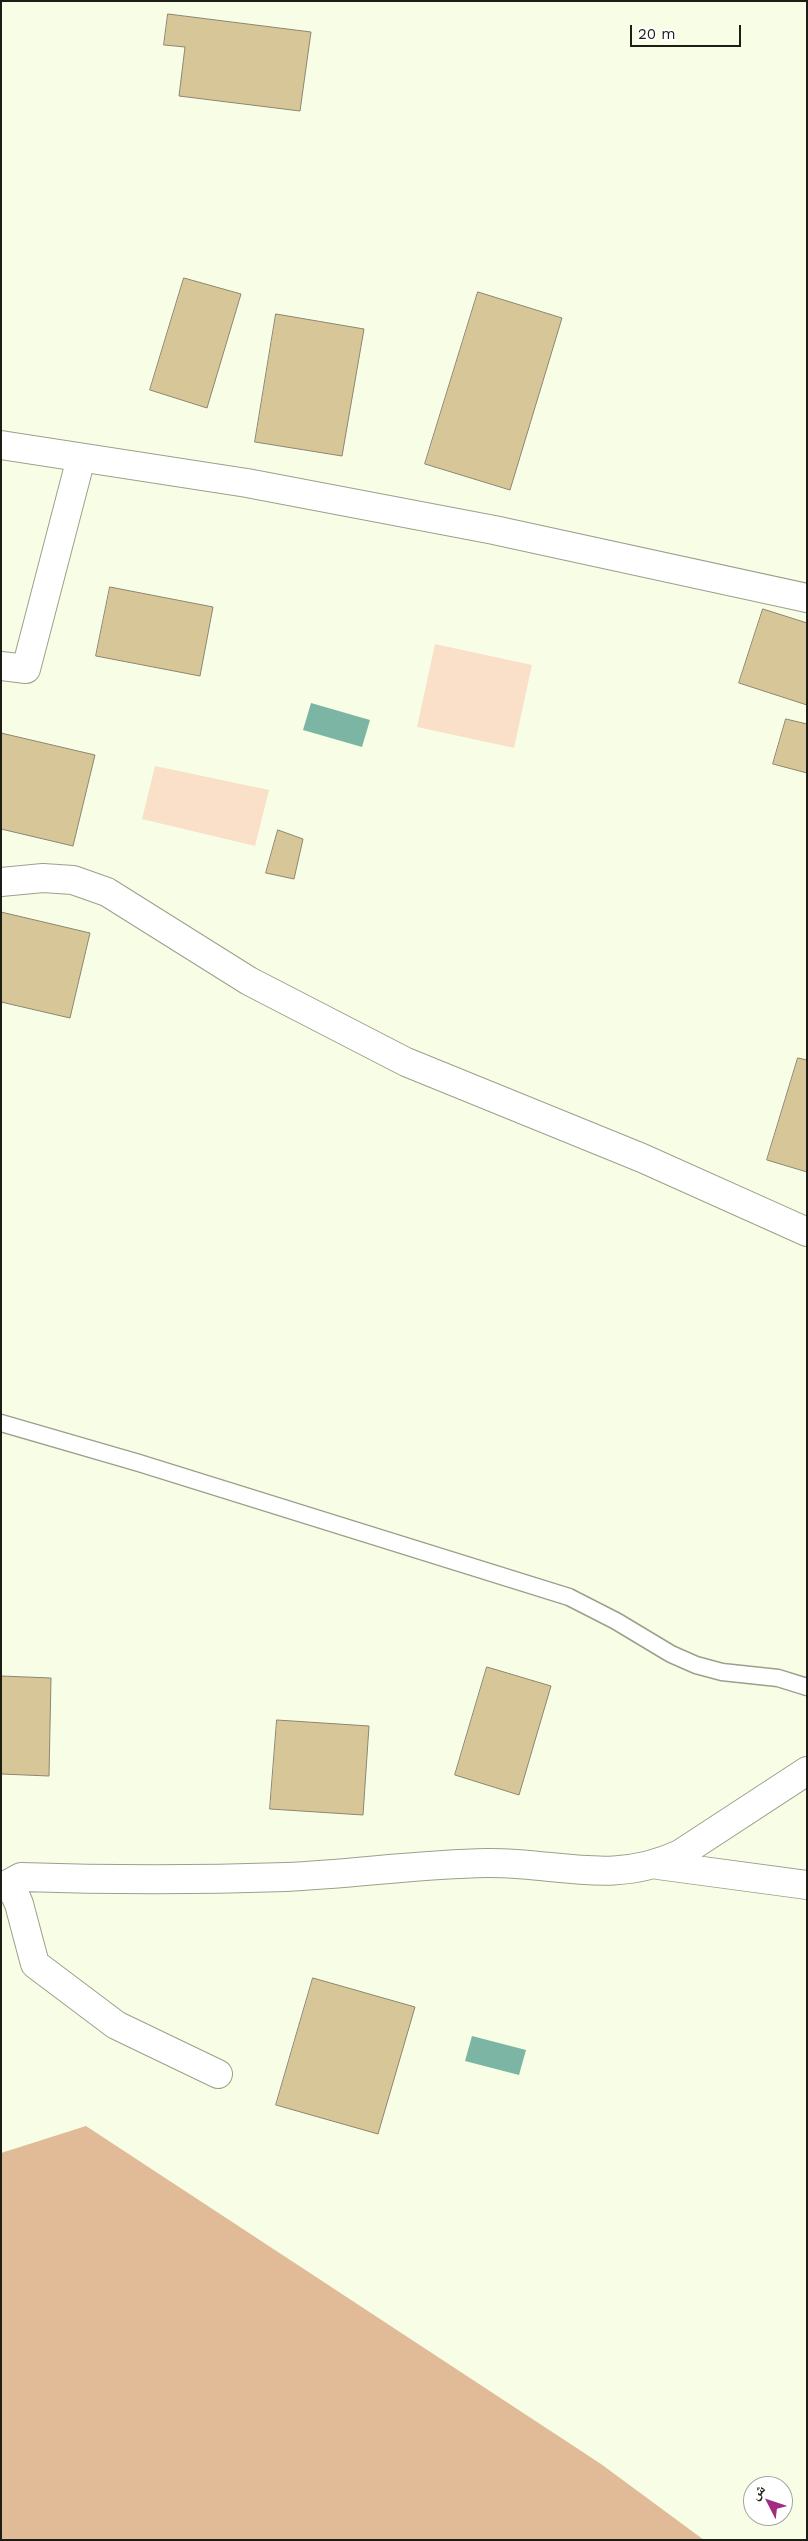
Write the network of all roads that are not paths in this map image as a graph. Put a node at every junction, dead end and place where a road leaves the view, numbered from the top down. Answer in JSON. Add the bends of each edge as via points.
{"nodes":[{"id":1,"x":1,"y":445,"type":"edge"},
{"id":2,"x":81,"y":458,"type":"junction"},
{"id":3,"x":807,"y":598,"type":"edge"},
{"id":4,"x":1,"y":666,"type":"edge"},
{"id":5,"x":1,"y":882,"type":"edge"},
{"id":6,"x":807,"y":1232,"type":"edge"},
{"id":7,"x":1,"y":1423,"type":"edge"},
{"id":8,"x":807,"y":1686,"type":"edge"},
{"id":9,"x":807,"y":1771,"type":"edge"},
{"id":10,"x":658,"y":1864,"type":"junction"},
{"id":11,"x":6,"y":1886,"type":"edge"},
{"id":12,"x":807,"y":1886,"type":"edge"},
{"id":13,"x":218,"y":2074,"type":"dead end"}],
"edges":[{"from":1,"to":2,"type":"street"},
{"from":2,"to":3,"type":"street","via":[[247,483],[494,530]]},
{"from":2,"to":4,"type":"street","via":[[26,669]]},
{"from":5,"to":6,"type":"street","via":[[42,878],[73,880],[107,892],[249,981],[406,1062],[642,1158]]},
{"from":7,"to":8,"type":"lane","via":[[569,1597],[696,1665]]},
{"from":9,"to":10,"type":"street","via":[[680,1854]]},
{"from":10,"to":11,"type":"street","via":[[602,1872],[488,1863],[286,1877],[21,1877]]},
{"from":10,"to":12,"type":"street"},
{"from":11,"to":13,"type":"street","via":[[19,1904],[35,1964],[116,2025]]}]}
